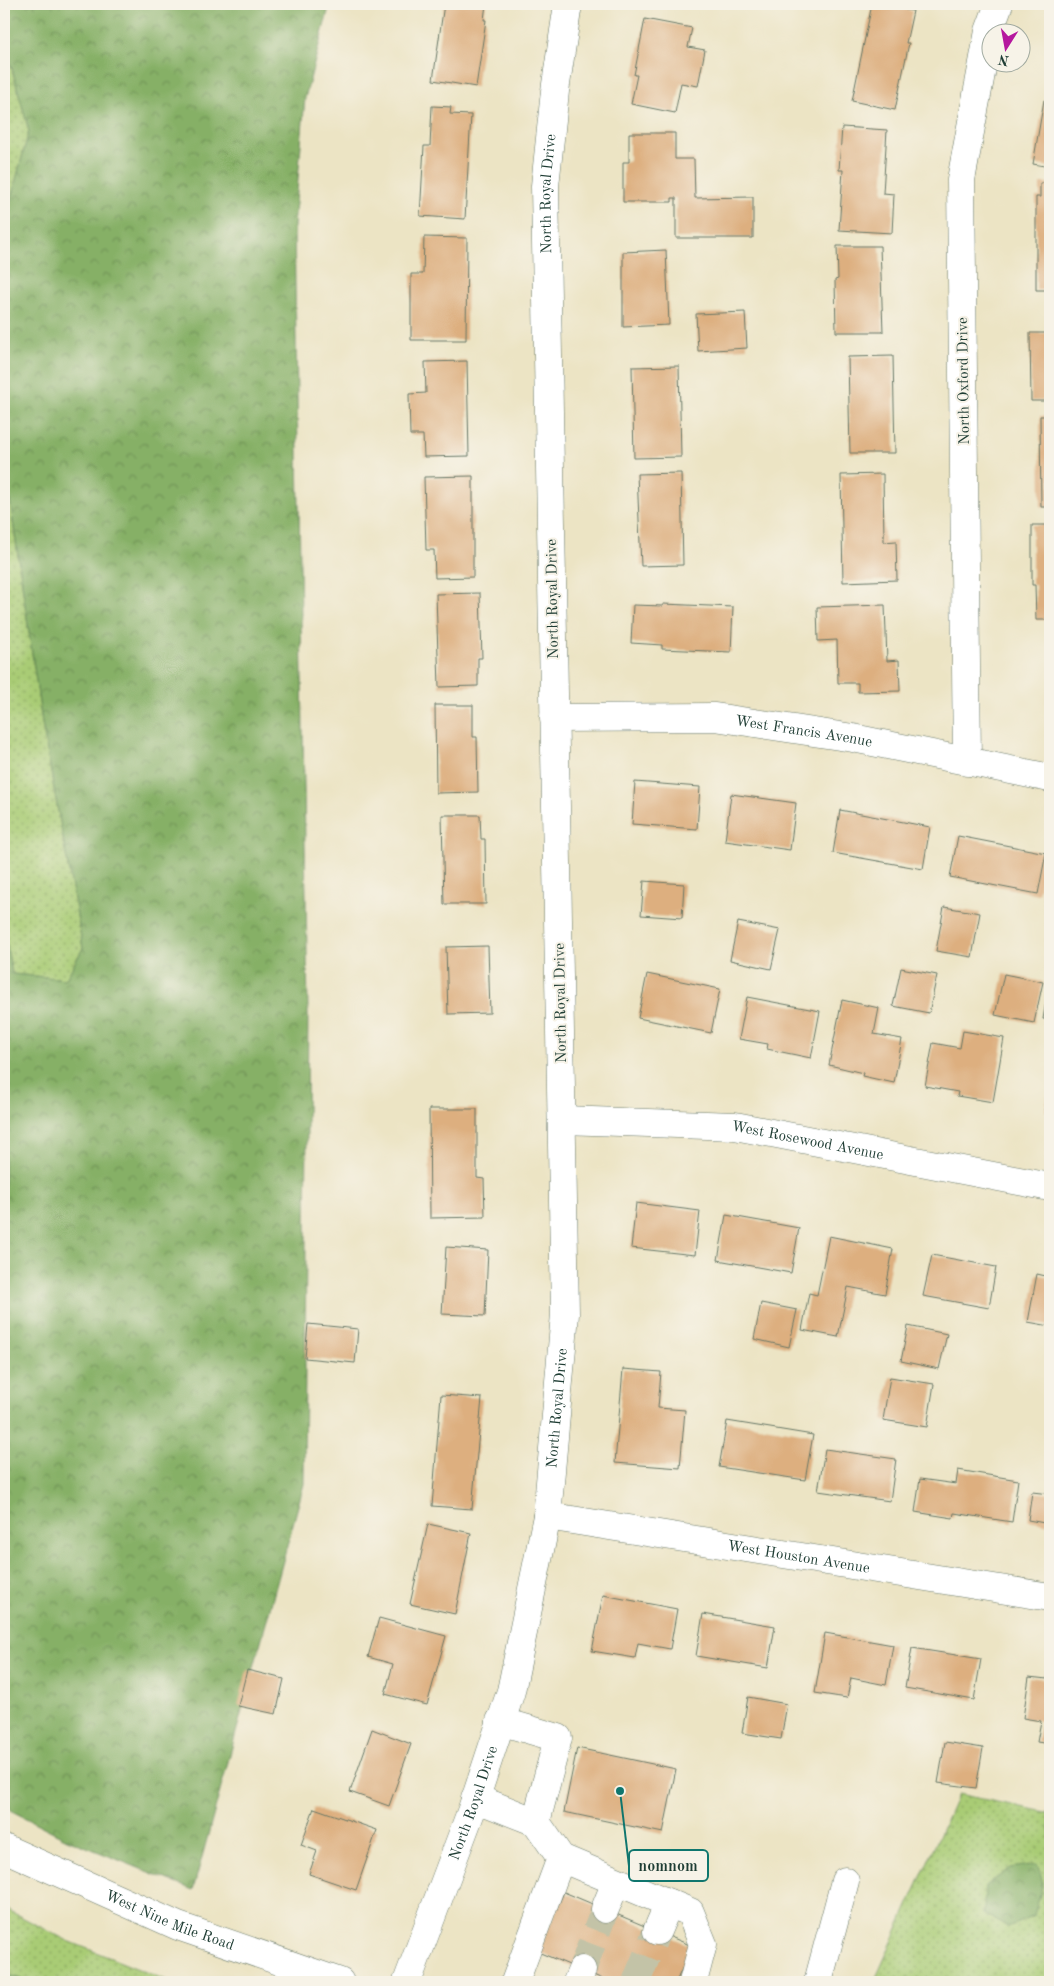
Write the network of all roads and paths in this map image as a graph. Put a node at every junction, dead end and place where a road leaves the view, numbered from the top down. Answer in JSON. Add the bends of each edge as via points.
{"nodes":[{"id":1,"x":568,"y":4,"type":"edge"},
{"id":2,"x":1000,"y":4,"type":"edge"},
{"id":3,"x":554,"y":718,"type":"junction"},
{"id":4,"x":967,"y":762,"type":"junction"},
{"id":5,"x":1050,"y":778,"type":"edge"},
{"id":6,"x":563,"y":1120,"type":"junction"},
{"id":7,"x":1050,"y":1187,"type":"edge"},
{"id":8,"x":547,"y":1516,"type":"junction"},
{"id":9,"x":1050,"y":1597,"type":"edge"},
{"id":10,"x":500,"y":1720,"type":"junction"},
{"id":11,"x":476,"y":1798,"type":"junction"},
{"id":12,"x":536,"y":1822,"type":"junction"},
{"id":13,"x":4,"y":1848,"type":"edge"},
{"id":14,"x":561,"y":1858,"type":"junction"},
{"id":15,"x":845,"y":1881,"type":"dead end"},
{"id":16,"x":616,"y":1882,"type":"junction"},
{"id":17,"x":669,"y":1903,"type":"junction"},
{"id":18,"x":606,"y":1910,"type":"tunnel mouth"},
{"id":19,"x":657,"y":1931,"type":"tunnel mouth"},
{"id":20,"x":524,"y":1979,"type":"edge"},
{"id":21,"x":340,"y":1982,"type":"edge"},
{"id":22,"x":407,"y":1982,"type":"edge"},
{"id":23,"x":693,"y":1982,"type":"edge"},
{"id":24,"x":818,"y":1982,"type":"edge"}],
"edges":[{"from":1,"to":3,"type":"street","name":"North Royal Drive","via":[[546,186]]},
{"from":2,"to":4,"type":"street","name":"North Oxford Drive","via":[[989,31],[961,180]]},
{"from":3,"to":4,"type":"street","name":"West Francis Avenue","via":[[715,717],[853,738]]},
{"from":3,"to":6,"type":"street","name":"North Royal Drive"},
{"from":4,"to":5,"type":"street","name":"West Francis Avenue"},
{"from":6,"to":7,"type":"street","name":"West Rosewood Avenue","via":[[735,1126]]},
{"from":6,"to":8,"type":"street","name":"North Royal Drive","via":[[565,1314]]},
{"from":8,"to":9,"type":"street","name":"West Houston Avenue"},
{"from":8,"to":10,"type":"street","name":"North Royal Drive","via":[[511,1691]]},
{"from":10,"to":11,"type":"street","name":"North Royal Drive"},
{"from":10,"to":12,"type":"street","via":[[558,1738]]},
{"from":11,"to":12,"type":"street"},
{"from":11,"to":22,"type":"street","name":"North Royal Drive"},
{"from":12,"to":14,"type":"street"},
{"from":13,"to":21,"type":"street","name":"West Nine Mile Road","via":[[178,1926]]},
{"from":14,"to":16,"type":"street"},
{"from":14,"to":20,"type":"street"},
{"from":15,"to":24,"type":"street"},
{"from":16,"to":17,"type":"street"},
{"from":16,"to":18,"type":"street"},
{"from":17,"to":19,"type":"street"},
{"from":17,"to":23,"type":"street","via":[[690,1912],[703,1944]]}]}
